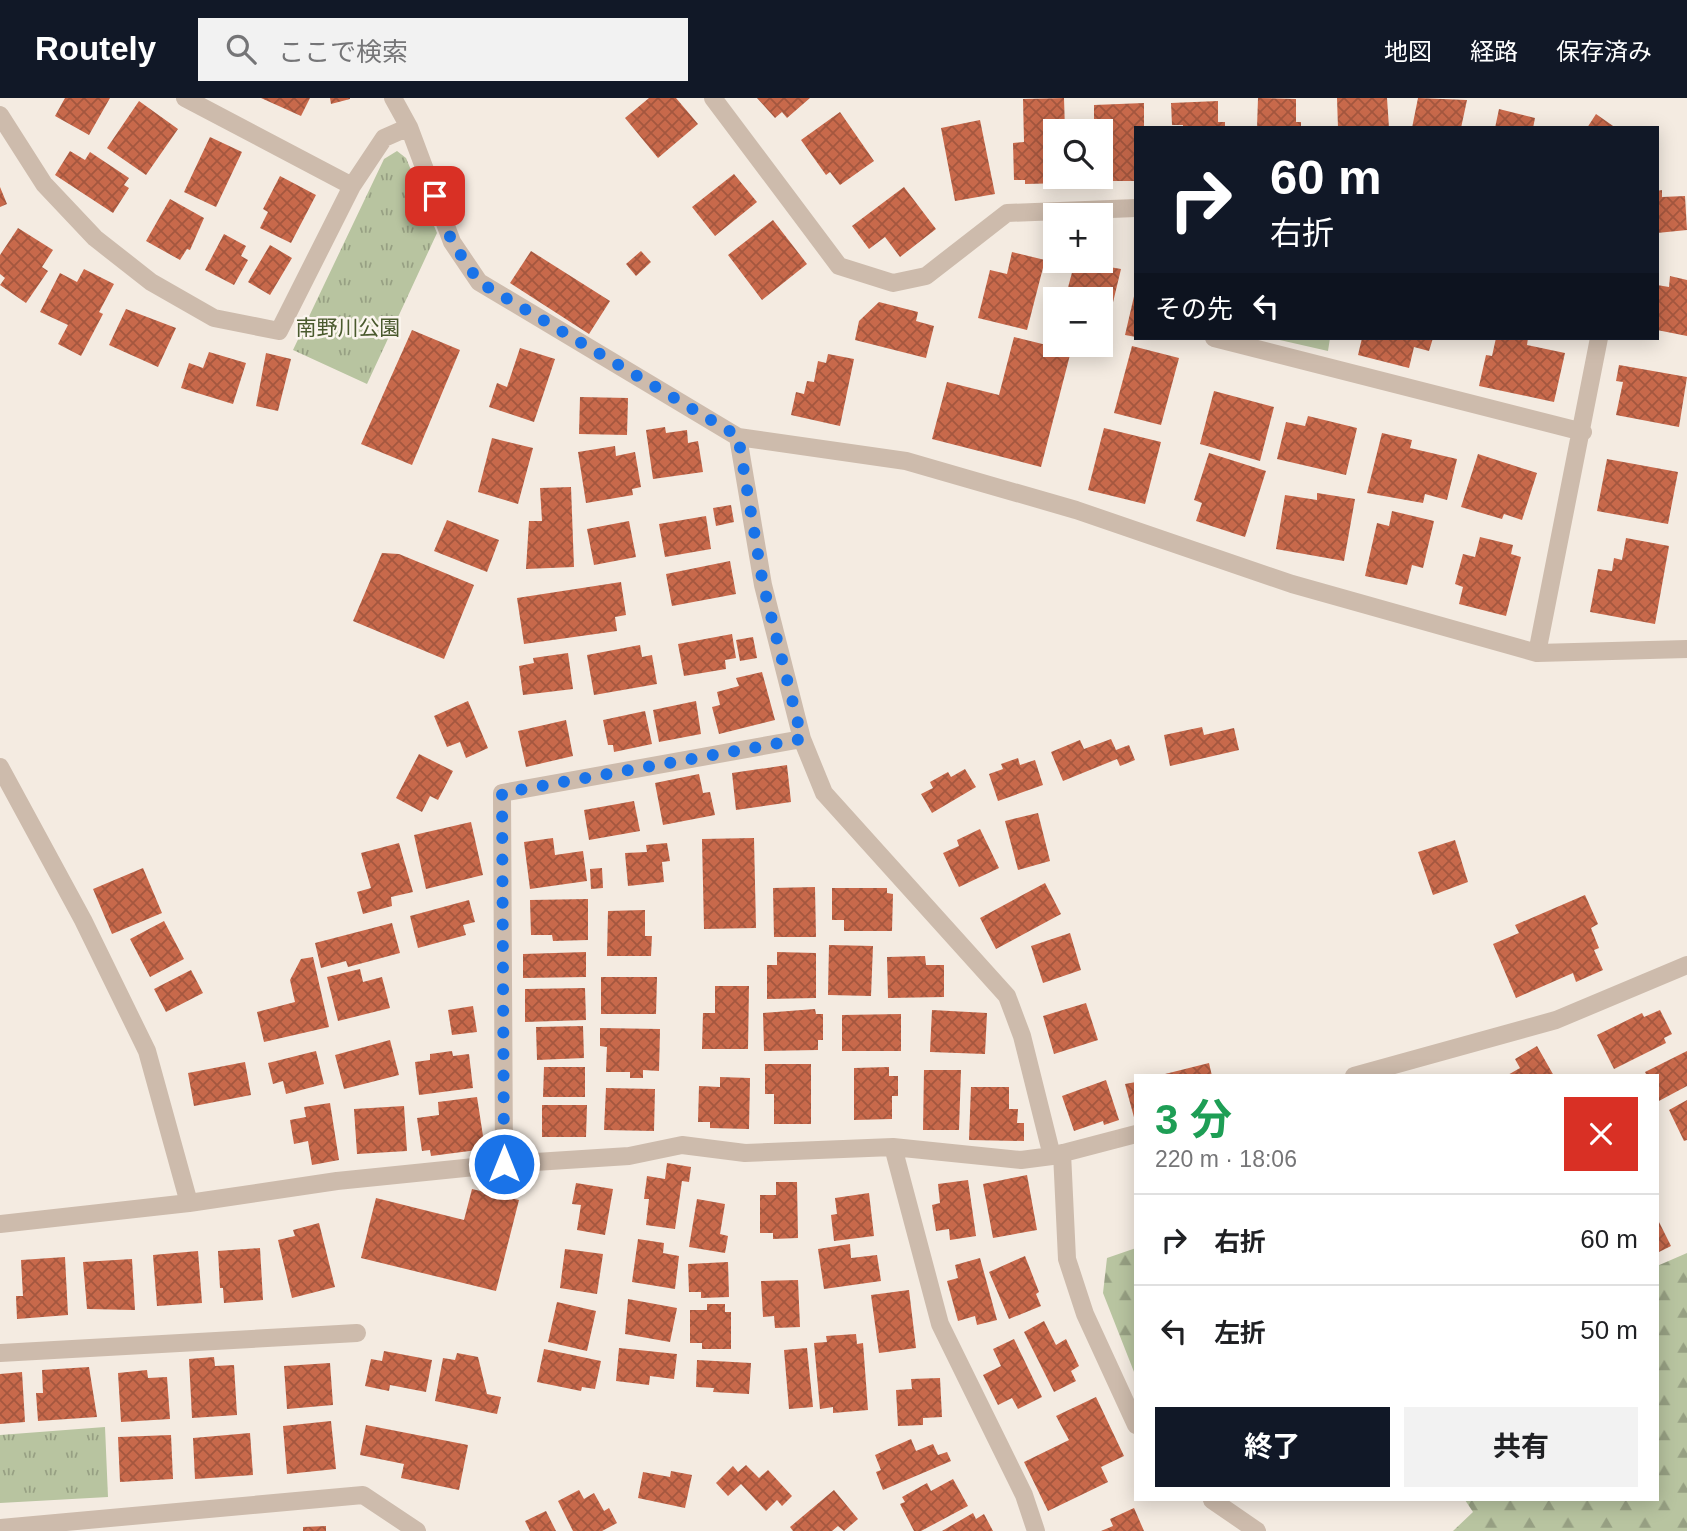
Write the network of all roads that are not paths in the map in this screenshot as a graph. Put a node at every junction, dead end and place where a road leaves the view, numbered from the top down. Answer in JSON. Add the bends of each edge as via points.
{"nodes":[{"id":1,"x":185,"y":98,"type":"edge"},
{"id":2,"x":393,"y":98,"type":"edge"},
{"id":3,"x":713,"y":98,"type":"edge"},
{"id":4,"x":0,"y":115,"type":"edge"},
{"id":5,"x":409,"y":127,"type":"junction"},
{"id":6,"x":352,"y":186,"type":"junction"},
{"id":7,"x":1134,"y":208,"type":"edge"},
{"id":8,"x":1222,"y":340,"type":"edge"},
{"id":9,"x":1599,"y":340,"type":"edge"},
{"id":10,"x":1583,"y":432,"type":"junction"},
{"id":11,"x":738,"y":436,"type":"junction"},
{"id":12,"x":1687,"y":649,"type":"edge"},
{"id":13,"x":1537,"y":653,"type":"junction"},
{"id":14,"x":802,"y":739,"type":"junction"},
{"id":15,"x":0,"y":767,"type":"edge"},
{"id":16,"x":1687,"y":965,"type":"edge"},
{"id":17,"x":1361,"y":1074,"type":"edge"},
{"id":18,"x":1134,"y":1135,"type":"edge"},
{"id":19,"x":893,"y":1147,"type":"junction"},
{"id":20,"x":1057,"y":1155,"type":"junction"},
{"id":21,"x":504,"y":1164,"type":"junction"},
{"id":22,"x":189,"y":1203,"type":"junction"},
{"id":23,"x":0,"y":1224,"type":"edge"},
{"id":24,"x":357,"y":1333,"type":"dead end"},
{"id":25,"x":0,"y":1353,"type":"edge"},
{"id":26,"x":1134,"y":1421,"type":"edge"},
{"id":27,"x":1213,"y":1501,"type":"edge"},
{"id":28,"x":0,"y":1528,"type":"edge"},
{"id":29,"x":416,"y":1531,"type":"edge"},
{"id":30,"x":1036,"y":1531,"type":"edge"},
{"id":31,"x":1257,"y":1531,"type":"edge"}],
"edges":[{"from":1,"to":6,"type":"street"},
{"from":2,"to":5,"type":"street"},
{"from":3,"to":7,"type":"street","via":[[839,266],[893,283],[926,276],[1007,213]]},
{"from":4,"to":6,"type":"street","via":[[44,184],[95,237],[151,282],[214,318],[279,331]]},
{"from":5,"to":6,"type":"street","via":[[384,138]]},
{"from":5,"to":11,"type":"street","via":[[452,242],[479,282]]},
{"from":8,"to":10,"type":"street"},
{"from":9,"to":10,"type":"street"},
{"from":10,"to":13,"type":"street"},
{"from":11,"to":13,"type":"street","via":[[906,461],[1076,510],[1292,584]]},
{"from":11,"to":14,"type":"street","via":[[763,584]]},
{"from":12,"to":13,"type":"street"},
{"from":14,"to":20,"type":"street","via":[[835,808],[1007,996]]},
{"from":14,"to":21,"type":"street","via":[[502,793]]},
{"from":15,"to":22,"type":"street","via":[[147,1051]]},
{"from":16,"to":17,"type":"street","via":[[1556,1020]]},
{"from":18,"to":20,"type":"street"},
{"from":19,"to":20,"type":"street","via":[[1021,1160]]},
{"from":19,"to":21,"type":"street","via":[[745,1153],[682,1145],[629,1156]]},
{"from":19,"to":30,"type":"street","via":[[940,1324],[1024,1495]]},
{"from":20,"to":26,"type":"street","via":[[1067,1259],[1085,1314]]},
{"from":21,"to":22,"type":"street","via":[[337,1181]]},
{"from":22,"to":23,"type":"street"},
{"from":24,"to":25,"type":"street"},
{"from":27,"to":31,"type":"street"},
{"from":28,"to":29,"type":"street","via":[[363,1495]]}]}
